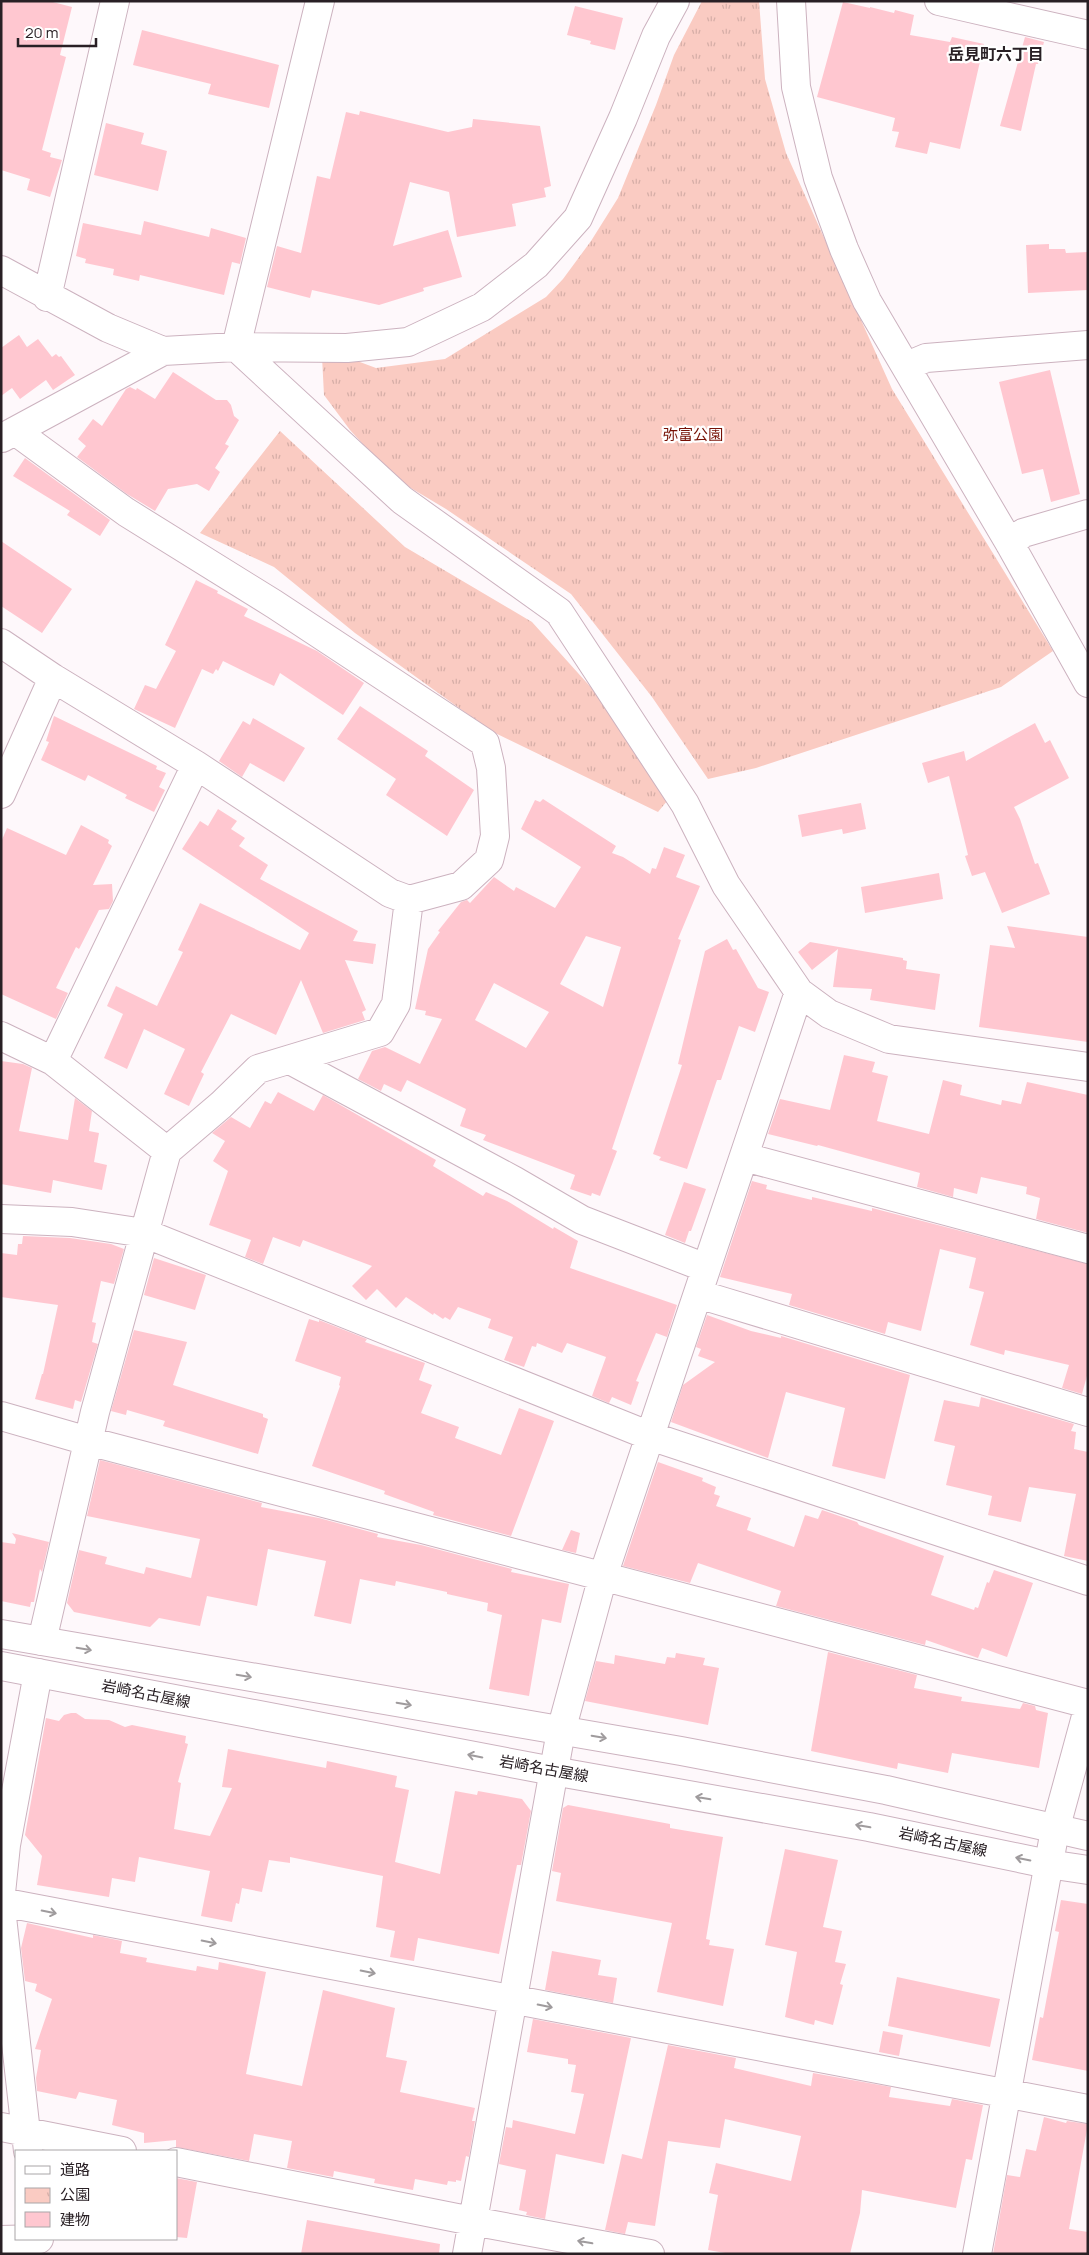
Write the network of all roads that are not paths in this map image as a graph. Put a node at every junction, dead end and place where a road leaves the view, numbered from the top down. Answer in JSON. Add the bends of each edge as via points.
{"nodes":[{"id":1,"x":114,"y":1,"type":"edge"},
{"id":2,"x":320,"y":1,"type":"edge"},
{"id":3,"x":675,"y":1,"type":"edge"},
{"id":4,"x":791,"y":1,"type":"edge"},
{"id":5,"x":939,"y":1,"type":"edge"},
{"id":6,"x":1088,"y":35,"type":"edge"},
{"id":7,"x":1,"y":270,"type":"edge"},
{"id":8,"x":47,"y":297,"type":"junction"},
{"id":9,"x":1088,"y":346,"type":"edge"},
{"id":10,"x":236,"y":347,"type":"junction"},
{"id":11,"x":163,"y":350,"type":"junction"},
{"id":12,"x":907,"y":366,"type":"junction"},
{"id":13,"x":8,"y":434,"type":"edge"},
{"id":14,"x":1088,"y":514,"type":"edge"},
{"id":15,"x":1010,"y":544,"type":"junction"},
{"id":16,"x":1,"y":643,"type":"edge"},
{"id":17,"x":53,"y":678,"type":"junction"},
{"id":18,"x":1088,"y":683,"type":"edge"},
{"id":19,"x":196,"y":764,"type":"junction"},
{"id":20,"x":1,"y":794,"type":"edge"},
{"id":21,"x":409,"y":900,"type":"junction"},
{"id":22,"x":799,"y":992,"type":"junction"},
{"id":23,"x":1,"y":1036,"type":"edge"},
{"id":24,"x":290,"y":1060,"type":"junction"},
{"id":25,"x":53,"y":1061,"type":"junction"},
{"id":26,"x":1088,"y":1067,"type":"edge"},
{"id":27,"x":167,"y":1151,"type":"junction"},
{"id":28,"x":744,"y":1157,"type":"junction"},
{"id":29,"x":1,"y":1219,"type":"edge"},
{"id":30,"x":144,"y":1233,"type":"junction"},
{"id":31,"x":1088,"y":1249,"type":"edge"},
{"id":32,"x":706,"y":1268,"type":"junction"},
{"id":33,"x":698,"y":1294,"type":"junction"},
{"id":34,"x":1088,"y":1412,"type":"edge"},
{"id":35,"x":1,"y":1416,"type":"edge"},
{"id":36,"x":650,"y":1436,"type":"junction"},
{"id":37,"x":88,"y":1441,"type":"junction"},
{"id":38,"x":602,"y":1576,"type":"junction"},
{"id":39,"x":1088,"y":1581,"type":"edge"},
{"id":40,"x":1,"y":1634,"type":"edge"},
{"id":41,"x":42,"y":1641,"type":"junction"},
{"id":42,"x":1,"y":1666,"type":"edge"},
{"id":43,"x":38,"y":1673,"type":"junction"},
{"id":44,"x":1088,"y":1704,"type":"edge"},
{"id":45,"x":1088,"y":1709,"type":"edge"},
{"id":46,"x":562,"y":1731,"type":"junction"},
{"id":47,"x":553,"y":1771,"type":"junction"},
{"id":48,"x":1055,"y":1830,"type":"junction"},
{"id":49,"x":1088,"y":1836,"type":"edge"},
{"id":50,"x":1048,"y":1864,"type":"junction"},
{"id":51,"x":1088,"y":1870,"type":"edge"},
{"id":52,"x":1,"y":1893,"type":"edge"},
{"id":53,"x":1,"y":1902,"type":"edge"},
{"id":54,"x":1,"y":1908,"type":"edge"},
{"id":55,"x":512,"y":1999,"type":"junction"},
{"id":56,"x":1007,"y":2093,"type":"junction"},
{"id":57,"x":1088,"y":2109,"type":"edge"},
{"id":58,"x":18,"y":2137,"type":"edge"},
{"id":59,"x":115,"y":2150,"type":"edge"},
{"id":60,"x":178,"y":2162,"type":"edge"},
{"id":61,"x":472,"y":2221,"type":"junction"},
{"id":62,"x":1,"y":2240,"type":"edge"},
{"id":63,"x":40,"y":2244,"type":"edge"},
{"id":64,"x":467,"y":2254,"type":"edge"},
{"id":65,"x":650,"y":2254,"type":"edge"},
{"id":66,"x":978,"y":2254,"type":"edge"}],
"edges":[{"from":1,"to":8,"type":"street"},
{"from":2,"to":10,"type":"street"},
{"from":3,"to":10,"type":"street","via":[[656,36],[578,218],[536,265],[482,308],[408,342],[347,348]]},
{"from":4,"to":12,"type":"street","via":[[796,87],[818,178],[867,301]]},
{"from":5,"to":6,"type":"street"},
{"from":7,"to":8,"type":"street"},
{"from":8,"to":11,"type":"street","via":[[108,328]]},
{"from":9,"to":12,"type":"street","via":[[926,358]]},
{"from":10,"to":11,"type":"street"},
{"from":10,"to":22,"type":"street","via":[[402,500],[559,612],[685,804],[726,885]]},
{"from":11,"to":13,"type":"street"},
{"from":12,"to":15,"type":"street"},
{"from":13,"to":21,"type":"street","via":[[484,743],[491,768],[496,836],[489,860],[461,886]]},
{"from":14,"to":15,"type":"street","via":[[1023,532]]},
{"from":15,"to":18,"type":"street"},
{"from":16,"to":17,"type":"street"},
{"from":17,"to":19,"type":"street"},
{"from":17,"to":20,"type":"street"},
{"from":19,"to":21,"type":"street","via":[[390,893]]},
{"from":19,"to":25,"type":"street"},
{"from":21,"to":24,"type":"street","via":[[396,1004],[380,1032]]},
{"from":22,"to":26,"type":"street","via":[[829,1014],[889,1039]]},
{"from":22,"to":28,"type":"street"},
{"from":23,"to":25,"type":"street"},
{"from":24,"to":27,"type":"street","via":[[258,1070]]},
{"from":24,"to":32,"type":"street","via":[[582,1220]]},
{"from":25,"to":27,"type":"street"},
{"from":27,"to":30,"type":"street"},
{"from":28,"to":31,"type":"street"},
{"from":28,"to":32,"type":"street"},
{"from":29,"to":30,"type":"street","via":[[72,1222]]},
{"from":30,"to":36,"type":"street"},
{"from":30,"to":37,"type":"street"},
{"from":32,"to":33,"type":"street"},
{"from":33,"to":34,"type":"street"},
{"from":33,"to":36,"type":"street"},
{"from":35,"to":37,"type":"street"},
{"from":36,"to":38,"type":"street"},
{"from":36,"to":39,"type":"street"},
{"from":37,"to":38,"type":"street"},
{"from":37,"to":41,"type":"street"},
{"from":38,"to":44,"type":"street"},
{"from":38,"to":46,"type":"street"},
{"from":40,"to":41,"type":"street"},
{"from":41,"to":46,"type":"street","one_way":true},
{"from":42,"to":43,"type":"street","name":"岩崎名古屋線"},
{"from":47,"to":43,"type":"street","name":"岩崎名古屋線","one_way":true},
{"from":43,"to":52,"type":"street","via":[[6,1845]]},
{"from":45,"to":48,"type":"street"},
{"from":46,"to":47,"type":"street"},
{"from":46,"to":48,"type":"street","one_way":true,"via":[[886,1790]]},
{"from":50,"to":47,"type":"street","name":"岩崎名古屋線","one_way":true,"via":[[869,1827]]},
{"from":47,"to":55,"type":"street"},
{"from":48,"to":49,"type":"street"},
{"from":48,"to":50,"type":"street"},
{"from":50,"to":51,"type":"street","name":"岩崎名古屋線"},
{"from":50,"to":56,"type":"street"},
{"from":53,"to":55,"type":"street","one_way":true},
{"from":54,"to":58,"type":"street"},
{"from":55,"to":56,"type":"street","one_way":true},
{"from":55,"to":61,"type":"street"},
{"from":56,"to":57,"type":"street"},
{"from":56,"to":66,"type":"street"},
{"from":58,"to":59,"type":"street"},
{"from":60,"to":61,"type":"street"},
{"from":61,"to":64,"type":"street"},
{"from":65,"to":61,"type":"street","one_way":true},
{"from":62,"to":63,"type":"street"}]}
